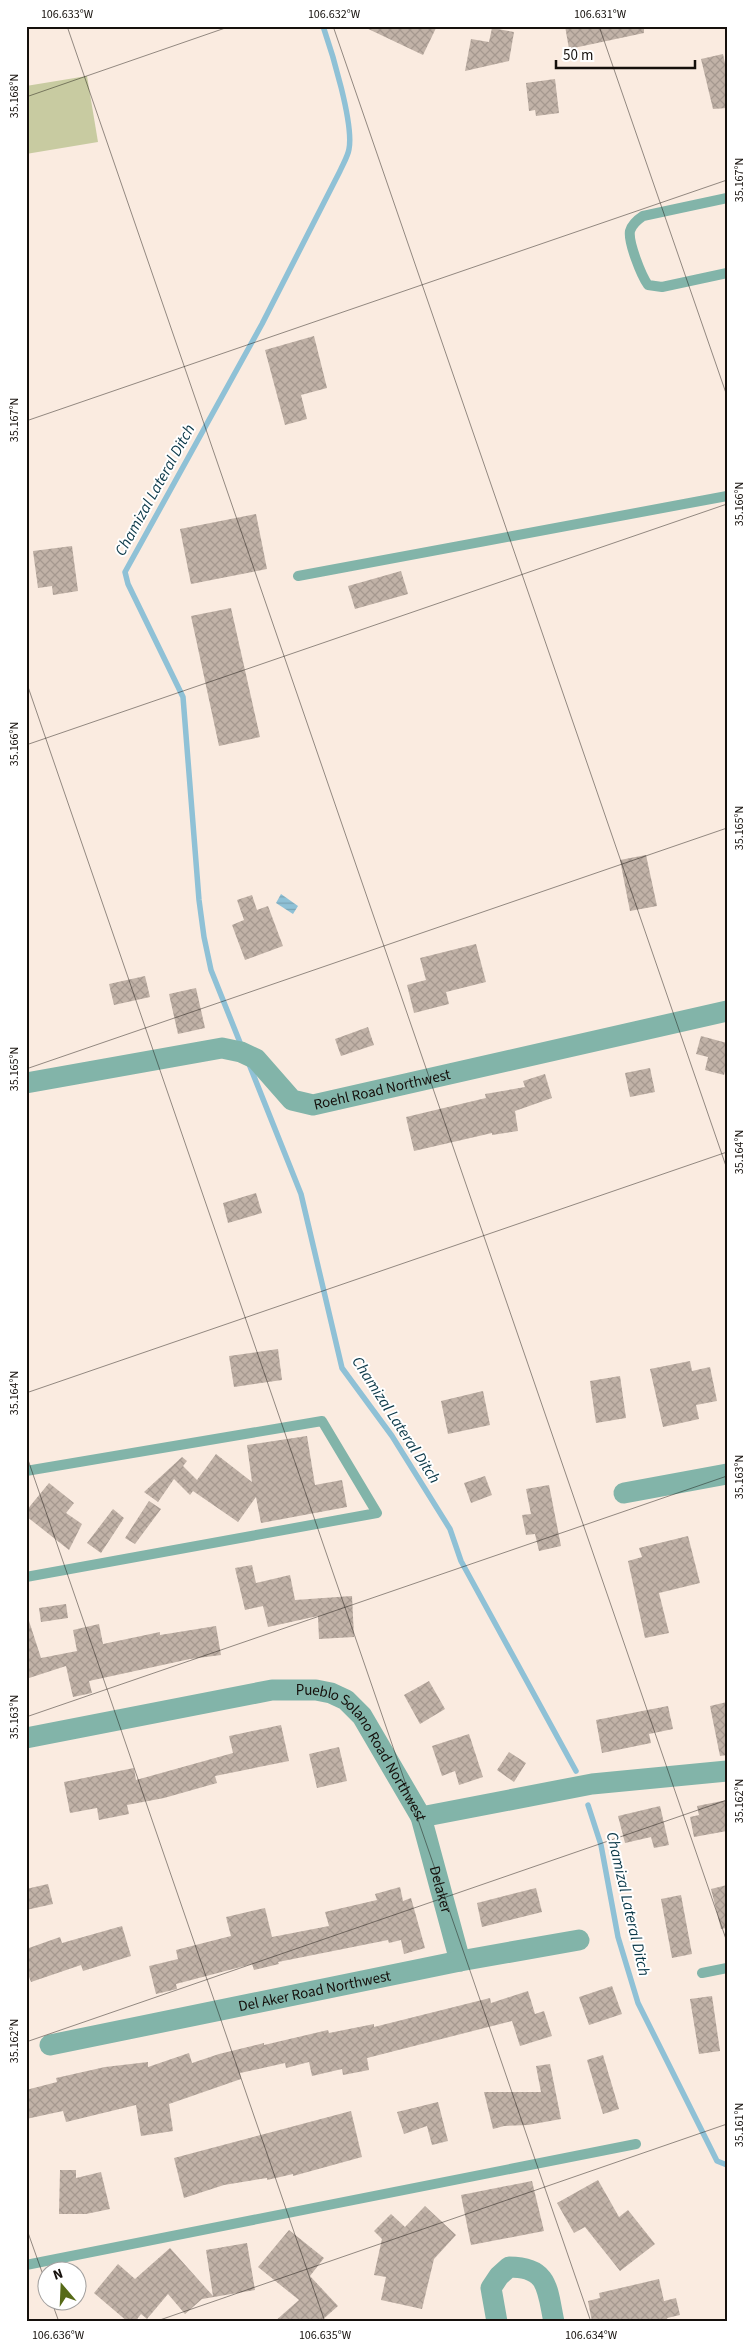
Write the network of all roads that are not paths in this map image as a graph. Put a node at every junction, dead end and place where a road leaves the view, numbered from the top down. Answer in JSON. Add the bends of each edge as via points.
{"nodes":[{"id":1,"x":727,"y":198,"type":"edge"},
{"id":2,"x":727,"y":273,"type":"edge"},
{"id":3,"x":727,"y":496,"type":"edge"},
{"id":4,"x":298,"y":576,"type":"dead end"},
{"id":5,"x":727,"y":1011,"type":"edge"},
{"id":6,"x":26,"y":1083,"type":"edge"},
{"id":7,"x":26,"y":1471,"type":"edge"},
{"id":8,"x":727,"y":1474,"type":"edge"},
{"id":9,"x":624,"y":1493,"type":"dead end"},
{"id":10,"x":26,"y":1577,"type":"edge"},
{"id":11,"x":26,"y":1738,"type":"edge"},
{"id":12,"x":727,"y":1771,"type":"edge"},
{"id":13,"x":421,"y":1817,"type":"junction"},
{"id":14,"x":578,"y":1940,"type":"dead end"},
{"id":15,"x":460,"y":1961,"type":"junction"},
{"id":16,"x":727,"y":1968,"type":"edge"},
{"id":17,"x":702,"y":1973,"type":"dead end"},
{"id":18,"x":50,"y":2045,"type":"dead end"},
{"id":19,"x":636,"y":2144,"type":"dead end"},
{"id":20,"x":26,"y":2265,"type":"edge"},
{"id":21,"x":497,"y":2322,"type":"edge"},
{"id":22,"x":554,"y":2322,"type":"edge"}],
"edges":[{"from":1,"to":2,"type":"lane","via":[[643,216],[634,222],[630,232],[639,272],[648,284],[662,287]]},
{"from":3,"to":4,"type":"lane"},
{"from":5,"to":6,"type":"street","name":"Roehl Road Northwest","via":[[313,1105],[292,1100],[256,1059],[222,1048]]},
{"from":7,"to":10,"type":"lane","via":[[322,1421],[377,1513]]},
{"from":8,"to":9,"type":"street"},
{"from":11,"to":13,"type":"street","name":"Pueblo Solano Road Northwest","via":[[272,1690],[294,1688],[331,1693],[346,1700],[362,1716]]},
{"from":12,"to":13,"type":"street","name":"Pueblo Solano Road Northwest","via":[[592,1784]]},
{"from":13,"to":15,"type":"street","name":"Delaker"},
{"from":14,"to":15,"type":"street","name":"Del Aker Road Northwest"},
{"from":15,"to":18,"type":"street","name":"Del Aker Road Northwest"},
{"from":16,"to":17,"type":"lane"},
{"from":19,"to":20,"type":"lane"},
{"from":21,"to":22,"type":"street","via":[[491,2288],[509,2267],[521,2267],[536,2272],[546,2286]]}]}
